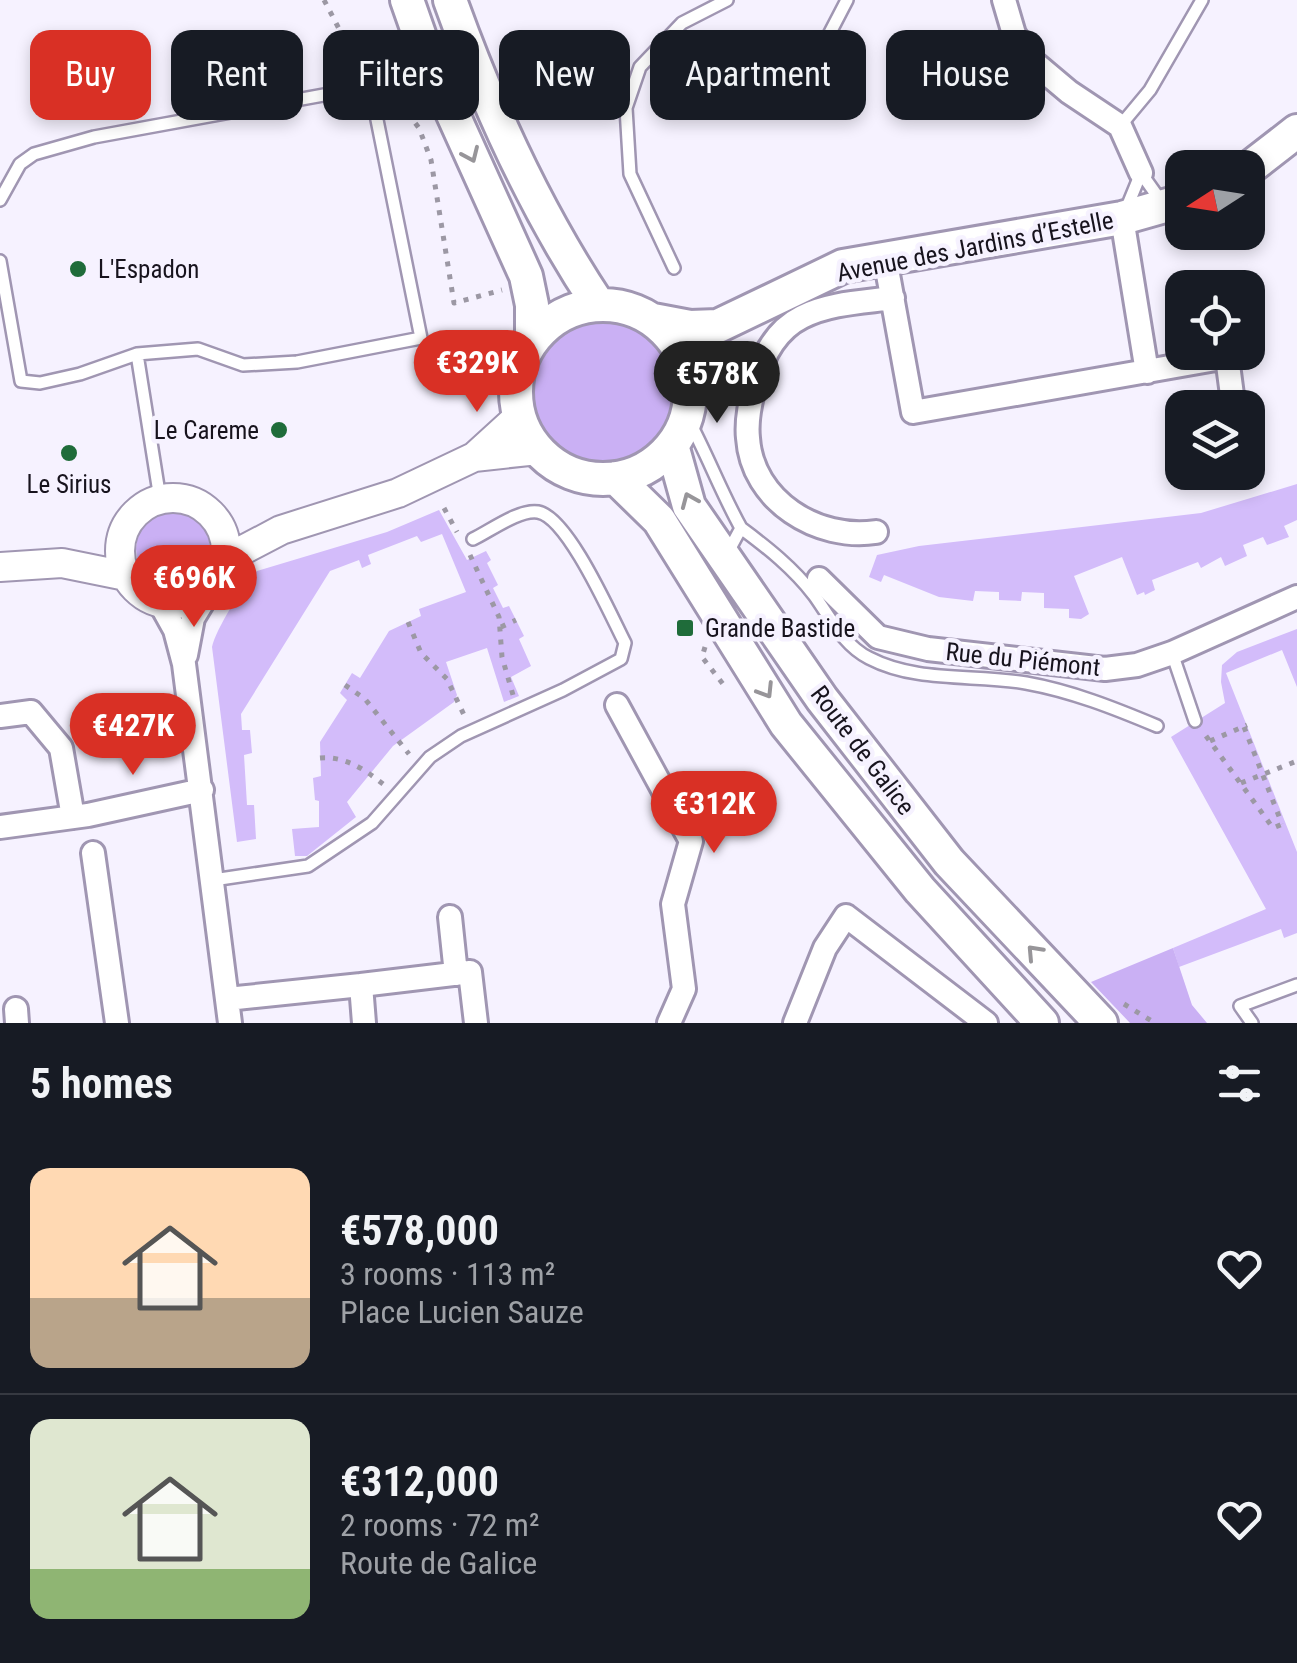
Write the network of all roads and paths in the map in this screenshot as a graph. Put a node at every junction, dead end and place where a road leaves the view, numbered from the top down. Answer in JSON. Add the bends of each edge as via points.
{"nodes":[{"id":1,"x":324,"y":0,"type":"edge"},
{"id":2,"x":407,"y":0,"type":"edge"},
{"id":3,"x":450,"y":0,"type":"edge"},
{"id":4,"x":727,"y":0,"type":"edge"},
{"id":5,"x":847,"y":0,"type":"edge"},
{"id":6,"x":1004,"y":0,"type":"edge"},
{"id":7,"x":1202,"y":0,"type":"edge"},
{"id":8,"x":831,"y":30,"type":"edge"},
{"id":9,"x":1120,"y":126,"type":"junction"},
{"id":10,"x":1297,"y":131,"type":"edge"},
{"id":11,"x":1265,"y":155,"type":"edge"},
{"id":12,"x":1140,"y":173,"type":"junction"},
{"id":13,"x":1165,"y":196,"type":"edge"},
{"id":14,"x":0,"y":200,"type":"edge"},
{"id":15,"x":1165,"y":206,"type":"edge"},
{"id":16,"x":1122,"y":218,"type":"junction"},
{"id":17,"x":885,"y":258,"type":"junction"},
{"id":18,"x":0,"y":261,"type":"edge"},
{"id":19,"x":674,"y":268,"type":"dead end"},
{"id":20,"x":526,"y":276,"type":"junction"},
{"id":21,"x":893,"y":298,"type":"junction"},
{"id":22,"x":598,"y":304,"type":"junction"},
{"id":23,"x":653,"y":320,"type":"junction"},
{"id":24,"x":718,"y":326,"type":"junction"},
{"id":25,"x":532,"y":340,"type":"junction"},
{"id":26,"x":137,"y":354,"type":"junction"},
{"id":27,"x":1165,"y":368,"type":"edge"},
{"id":28,"x":1147,"y":372,"type":"junction"},
{"id":29,"x":519,"y":416,"type":"junction"},
{"id":30,"x":683,"y":416,"type":"junction"},
{"id":31,"x":538,"y":450,"type":"junction"},
{"id":32,"x":474,"y":457,"type":"junction"},
{"id":33,"x":616,"y":478,"type":"junction"},
{"id":34,"x":160,"y":499,"type":"junction"},
{"id":35,"x":444,"y":508,"type":"dead end"},
{"id":36,"x":219,"y":523,"type":"junction"},
{"id":37,"x":741,"y":528,"type":"junction"},
{"id":38,"x":281,"y":530,"type":"junction"},
{"id":39,"x":876,"y":532,"type":"dead end"},
{"id":40,"x":121,"y":538,"type":"junction"},
{"id":41,"x":472,"y":539,"type":"dead end"},
{"id":42,"x":725,"y":558,"type":"junction"},
{"id":43,"x":226,"y":559,"type":"junction"},
{"id":44,"x":62,"y":563,"type":"junction"},
{"id":45,"x":0,"y":566,"type":"edge"},
{"id":46,"x":126,"y":576,"type":"junction"},
{"id":47,"x":819,"y":579,"type":"dead end"},
{"id":48,"x":210,"y":590,"type":"junction"},
{"id":49,"x":1297,"y":598,"type":"edge"},
{"id":50,"x":160,"y":602,"type":"junction"},
{"id":51,"x":516,"y":620,"type":"dead end"},
{"id":52,"x":408,"y":622,"type":"dead end"},
{"id":53,"x":501,"y":626,"type":"junction"},
{"id":54,"x":1172,"y":653,"type":"junction"},
{"id":55,"x":184,"y":664,"type":"junction"},
{"id":56,"x":344,"y":685,"type":"dead end"},
{"id":57,"x":514,"y":698,"type":"dead end"},
{"id":58,"x":617,"y":705,"type":"dead end"},
{"id":59,"x":0,"y":716,"type":"edge"},
{"id":60,"x":1195,"y":722,"type":"joint"},
{"id":61,"x":1156,"y":726,"type":"dead end"},
{"id":62,"x":471,"y":732,"type":"junction"},
{"id":63,"x":1210,"y":741,"type":"junction"},
{"id":64,"x":320,"y":758,"type":"dead end"},
{"id":65,"x":1297,"y":761,"type":"edge"},
{"id":66,"x":420,"y":768,"type":"junction"},
{"id":67,"x":1262,"y":774,"type":"junction"},
{"id":68,"x":1241,"y":783,"type":"junction"},
{"id":69,"x":202,"y":790,"type":"junction"},
{"id":70,"x":398,"y":795,"type":"junction"},
{"id":71,"x":73,"y":817,"type":"junction"},
{"id":72,"x":0,"y":827,"type":"edge"},
{"id":73,"x":93,"y":853,"type":"dead end"},
{"id":74,"x":213,"y":880,"type":"junction"},
{"id":75,"x":450,"y":916,"type":"dead end"},
{"id":76,"x":456,"y":974,"type":"junction"},
{"id":77,"x":1297,"y":985,"type":"edge"},
{"id":78,"x":360,"y":986,"type":"junction"},
{"id":79,"x":229,"y":1011,"type":"edge"},
{"id":80,"x":1110,"y":1012,"type":"edge"},
{"id":81,"x":118,"y":1023,"type":"edge"},
{"id":82,"x":364,"y":1023,"type":"edge"},
{"id":83,"x":476,"y":1023,"type":"edge"},
{"id":84,"x":670,"y":1023,"type":"edge"},
{"id":85,"x":795,"y":1023,"type":"edge"},
{"id":86,"x":986,"y":1023,"type":"edge"},
{"id":87,"x":1042,"y":1023,"type":"edge"},
{"id":88,"x":1155,"y":1023,"type":"edge"},
{"id":89,"x":1252,"y":1023,"type":"edge"}],
"edges":[{"from":1,"to":20,"type":"path","via":[[360,69],[394,95],[419,128],[431,160],[454,303]]},
{"from":2,"to":20,"type":"main road","one_way":true},
{"from":3,"to":22,"type":"main road","via":[[530,188]]},
{"from":4,"to":19,"type":"lane","via":[[682,23],[640,67],[626,108],[630,174]]},
{"from":5,"to":8,"type":"lane"},
{"from":6,"to":9,"type":"street","via":[[1031,60]]},
{"from":7,"to":9,"type":"lane","via":[[1150,90]]},
{"from":9,"to":12,"type":"street"},
{"from":10,"to":11,"type":"main road"},
{"from":12,"to":13,"type":"lane"},
{"from":12,"to":16,"type":"lane"},
{"from":14,"to":26,"type":"lane","via":[[20,164],[34,154],[94,137],[340,92],[374,105],[421,338],[297,362],[242,365],[198,349]]},
{"from":15,"to":16,"type":"main road","name":"Avenue des Jardins d’Estelle"},
{"from":16,"to":17,"type":"main road","name":"Avenue des Jardins d’Estelle"},
{"from":16,"to":28,"type":"street"},
{"from":17,"to":21,"type":"street"},
{"from":17,"to":24,"type":"main road","name":"Avenue des Jardins d’Estelle","via":[[843,266]]},
{"from":18,"to":26,"type":"lane","via":[[20,382],[80,374]]},
{"from":20,"to":25,"type":"main road"},
{"from":21,"to":28,"type":"street","via":[[913,412]]},
{"from":21,"to":39,"type":"street","via":[[822,309],[783,330],[758,372],[749,409],[754,464],[783,506],[835,532]]},
{"from":22,"to":23,"type":"main road","via":[[627,307]]},
{"from":22,"to":25,"type":"main road","via":[[573,309]]},
{"from":23,"to":24,"type":"main road","name":"Avenue des Jardins d’Estelle"},
{"from":23,"to":30,"type":"main road","via":[[679,348]]},
{"from":24,"to":30,"type":"main road","via":[[701,348]]},
{"from":25,"to":29,"type":"main road","via":[[520,364]]},
{"from":26,"to":34,"type":"lane"},
{"from":27,"to":28,"type":"street"},
{"from":29,"to":31,"type":"main road"},
{"from":29,"to":32,"type":"street"},
{"from":30,"to":33,"type":"main road","via":[[638,472]]},
{"from":30,"to":37,"type":"lane"},
{"from":42,"to":30,"type":"main road","name":"Route de Galice","one_way":true,"via":[[689,506]]},
{"from":31,"to":32,"type":"street"},
{"from":31,"to":33,"type":"main road","via":[[588,478]]},
{"from":32,"to":38,"type":"street","via":[[398,493]]},
{"from":33,"to":87,"type":"main road","name":"Route de Galice","one_way":true,"via":[[659,520],[786,724],[920,890]]},
{"from":34,"to":36,"type":"street","via":[[186,499]]},
{"from":34,"to":40,"type":"street","via":[[142,507]]},
{"from":35,"to":53,"type":"path"},
{"from":36,"to":38,"type":"street"},
{"from":36,"to":43,"type":"street"},
{"from":37,"to":42,"type":"lane"},
{"from":37,"to":61,"type":"lane","via":[[780,558],[867,658],[948,678],[1028,683]]},
{"from":38,"to":43,"type":"street"},
{"from":40,"to":44,"type":"street"},
{"from":40,"to":46,"type":"street"},
{"from":41,"to":62,"type":"lane","via":[[524,514],[550,517],[582,557],[625,643],[620,659]]},
{"from":80,"to":42,"type":"main road","name":"Route de Galice","one_way":true,"via":[[949,862]]},
{"from":43,"to":48,"type":"street"},
{"from":44,"to":45,"type":"street"},
{"from":44,"to":46,"type":"street"},
{"from":46,"to":50,"type":"street"},
{"from":47,"to":54,"type":"street","name":"Rue du Piémont","via":[[878,637],[928,649],[1105,669]]},
{"from":48,"to":50,"type":"street","via":[[195,600]]},
{"from":48,"to":55,"type":"street","via":[[193,618]]},
{"from":49,"to":54,"type":"street","name":"Rue du Piémont"},
{"from":50,"to":55,"type":"street"},
{"from":51,"to":53,"type":"path"},
{"from":52,"to":62,"type":"path","via":[[421,653],[447,679]]},
{"from":53,"to":57,"type":"path"},
{"from":54,"to":60,"type":"lane"},
{"from":55,"to":69,"type":"street"},
{"from":56,"to":66,"type":"path","via":[[365,699]]},
{"from":58,"to":84,"type":"street","via":[[690,841],[673,904],[684,989]]},
{"from":59,"to":71,"type":"street","via":[[31,712],[61,748]]},
{"from":60,"to":63,"type":"path"},
{"from":62,"to":66,"type":"lane"},
{"from":63,"to":67,"type":"path","via":[[1245,726]]},
{"from":63,"to":68,"type":"path"},
{"from":64,"to":70,"type":"path","via":[[348,761]]},
{"from":65,"to":67,"type":"path"},
{"from":66,"to":70,"type":"lane"},
{"from":67,"to":68,"type":"path"},
{"from":67,"to":68,"type":"path","via":[[1284,823],[1273,828]]},
{"from":69,"to":71,"type":"street"},
{"from":69,"to":74,"type":"street"},
{"from":70,"to":74,"type":"lane","via":[[372,823],[308,866]]},
{"from":71,"to":72,"type":"street"},
{"from":73,"to":81,"type":"street"},
{"from":74,"to":79,"type":"street"},
{"from":75,"to":76,"type":"street"},
{"from":76,"to":78,"type":"street"},
{"from":76,"to":83,"type":"street","via":[[470,972]]},
{"from":77,"to":89,"type":"lane","via":[[1240,1006]]},
{"from":78,"to":79,"type":"street"},
{"from":78,"to":82,"type":"street"},
{"from":80,"to":88,"type":"path"},
{"from":85,"to":86,"type":"street","via":[[825,948],[846,916]]}]}
